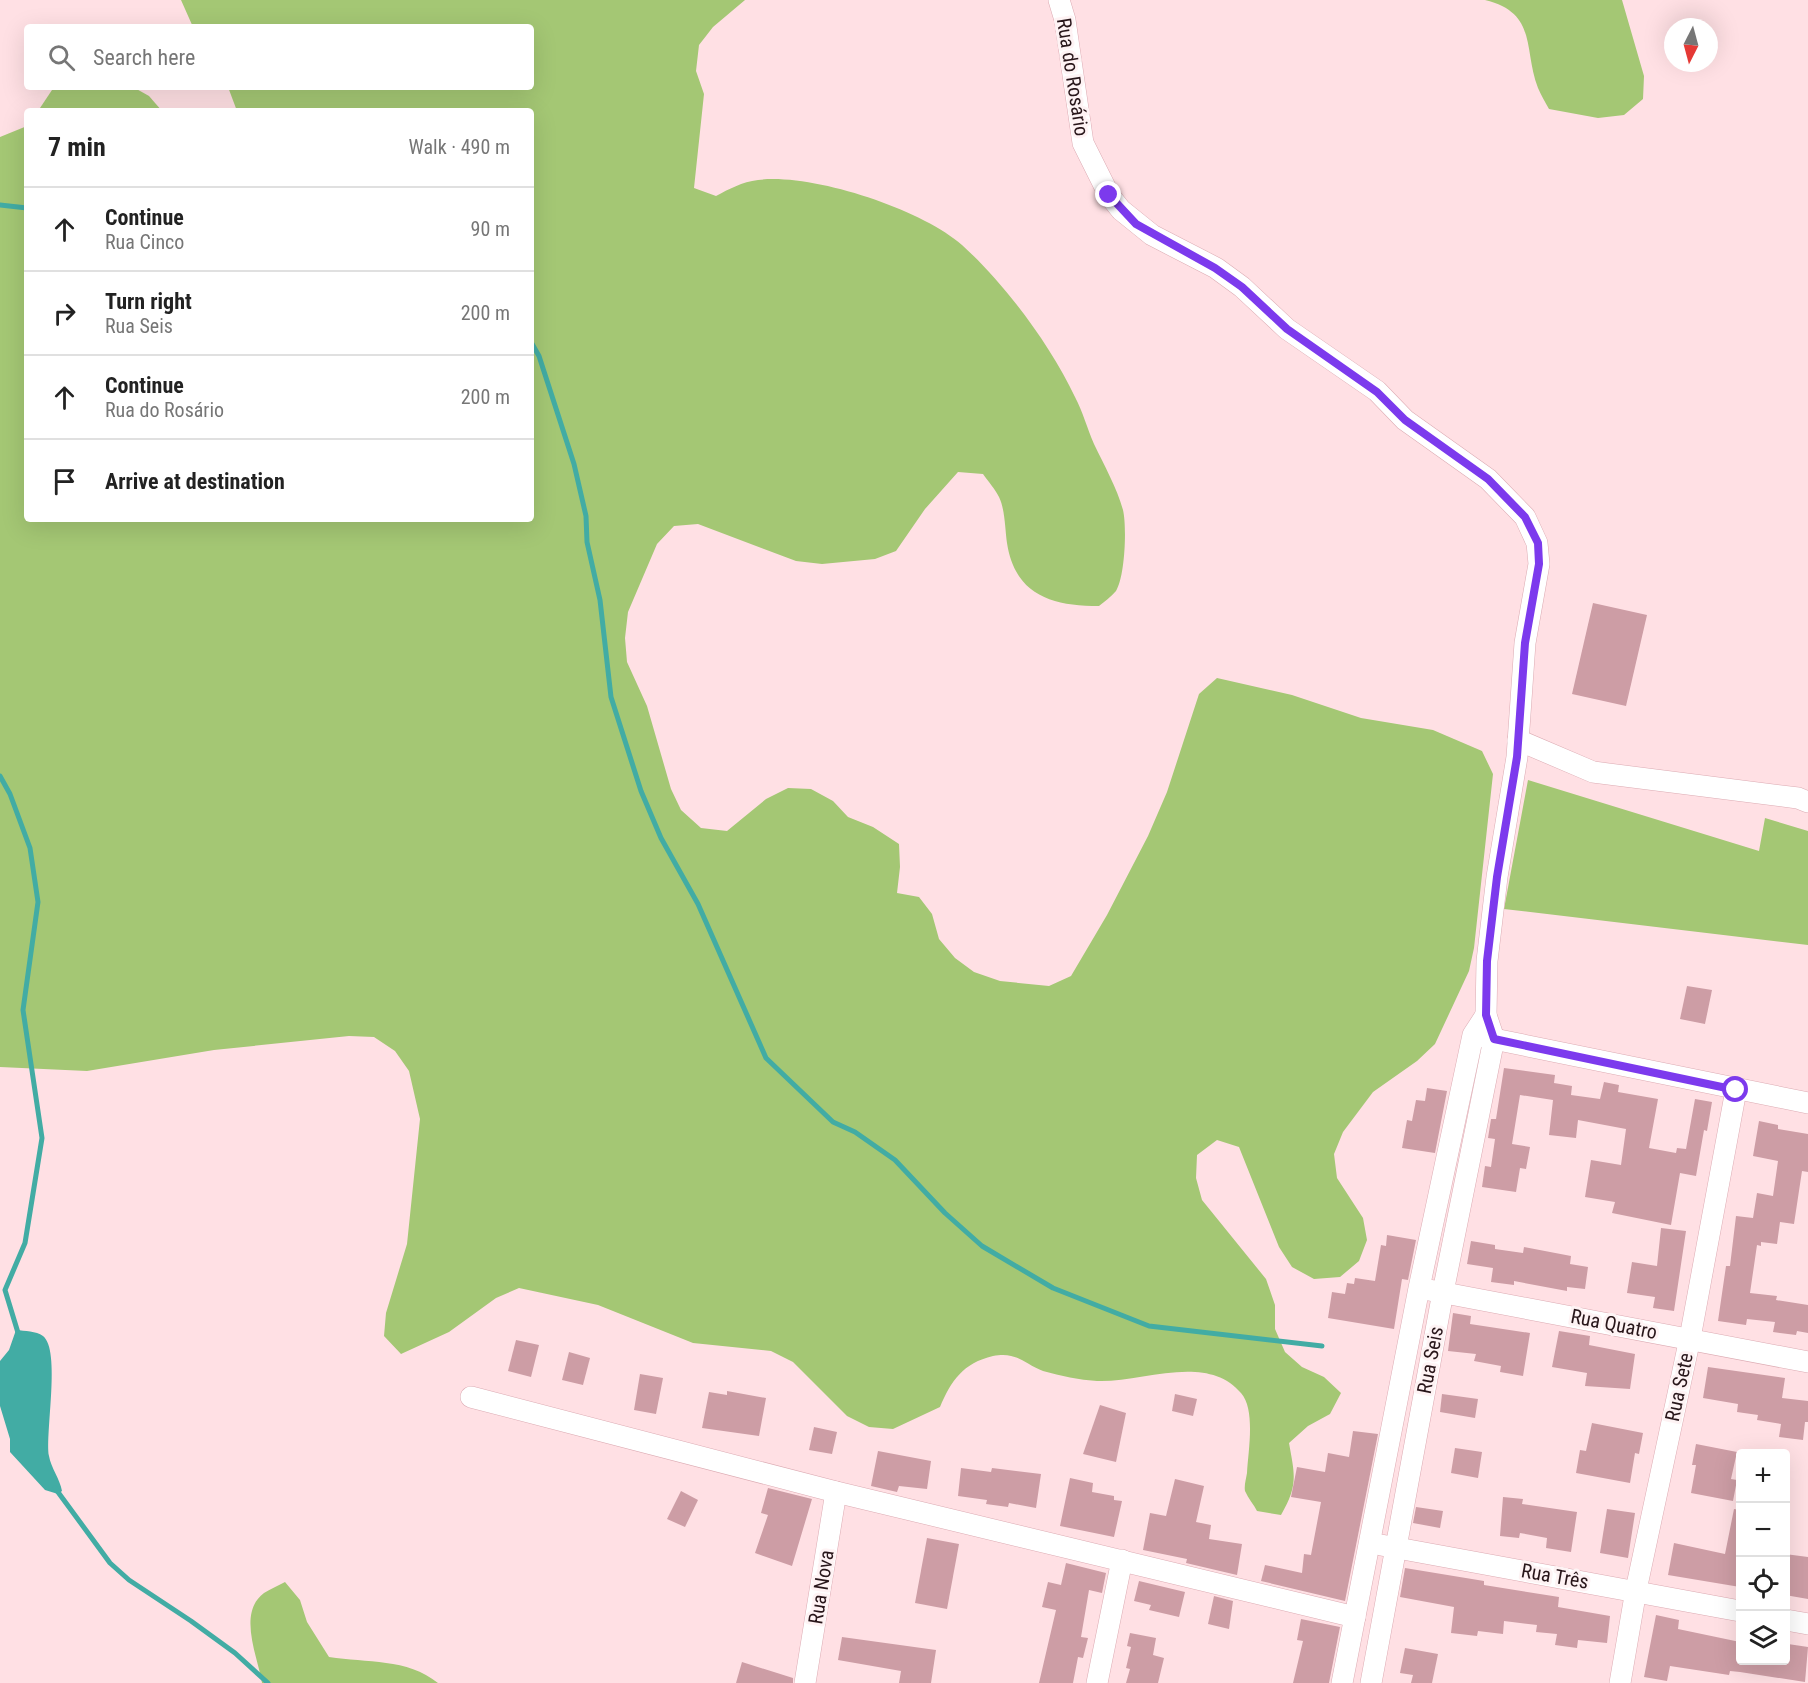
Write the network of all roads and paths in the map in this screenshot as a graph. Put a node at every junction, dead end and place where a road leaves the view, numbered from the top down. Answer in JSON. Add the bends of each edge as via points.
{"nodes":[{"id":1,"x":1059,"y":0,"type":"edge"},
{"id":2,"x":1518,"y":740,"type":"junction"},
{"id":3,"x":1808,"y":802,"type":"edge"},
{"id":4,"x":1483,"y":1037,"type":"junction"},
{"id":5,"x":1736,"y":1090,"type":"junction"},
{"id":6,"x":1808,"y":1103,"type":"edge"},
{"id":7,"x":1419,"y":1288,"type":"junction"},
{"id":8,"x":1443,"y":1292,"type":"junction"},
{"id":9,"x":1690,"y":1338,"type":"junction"},
{"id":10,"x":1808,"y":1362,"type":"edge"},
{"id":11,"x":471,"y":1397,"type":"dead end"},
{"id":12,"x":836,"y":1491,"type":"junction"},
{"id":13,"x":1369,"y":1544,"type":"junction"},
{"id":14,"x":1395,"y":1547,"type":"junction"},
{"id":15,"x":1122,"y":1560,"type":"junction"},
{"id":16,"x":1636,"y":1590,"type":"junction"},
{"id":17,"x":1736,"y":1610,"type":"edge"},
{"id":18,"x":1355,"y":1617,"type":"junction"},
{"id":19,"x":1790,"y":1621,"type":"edge"},
{"id":20,"x":1808,"y":1624,"type":"edge"},
{"id":21,"x":805,"y":1683,"type":"edge"},
{"id":22,"x":1097,"y":1683,"type":"edge"},
{"id":23,"x":1342,"y":1683,"type":"edge"},
{"id":24,"x":1371,"y":1683,"type":"edge"},
{"id":25,"x":1620,"y":1683,"type":"edge"}],
"edges":[{"from":1,"to":2,"type":"street","name":"Rua do Rosário","via":[[1083,143],[1109,195],[1121,210],[1152,235],[1242,287],[1287,329],[1377,392],[1410,424],[1488,479],[1525,517],[1538,543],[1539,564],[1525,643]]},
{"from":2,"to":3,"type":"street","via":[[1593,772]]},
{"from":2,"to":4,"type":"street","via":[[1487,961]]},
{"from":4,"to":5,"type":"street"},
{"from":4,"to":7,"type":"street"},
{"from":4,"to":8,"type":"street","name":"Rua Seis"},
{"from":5,"to":6,"type":"street"},
{"from":5,"to":9,"type":"street","name":"Rua Sete"},
{"from":7,"to":8,"type":"street","name":"Rua Quatro"},
{"from":7,"to":13,"type":"street"},
{"from":8,"to":9,"type":"street","name":"Rua Quatro"},
{"from":8,"to":14,"type":"street","name":"Rua Seis"},
{"from":9,"to":10,"type":"street","name":"Rua Quatro"},
{"from":9,"to":16,"type":"street","name":"Rua Sete"},
{"from":11,"to":12,"type":"street"},
{"from":12,"to":15,"type":"street"},
{"from":12,"to":21,"type":"street","name":"Rua Nova"},
{"from":13,"to":14,"type":"street","name":"Rua Três"},
{"from":13,"to":18,"type":"street"},
{"from":14,"to":16,"type":"street","name":"Rua Três"},
{"from":14,"to":24,"type":"street","name":"Rua Seis"},
{"from":15,"to":18,"type":"street"},
{"from":15,"to":22,"type":"street"},
{"from":16,"to":17,"type":"street","name":"Rua Três"},
{"from":16,"to":25,"type":"street","name":"Rua Sete"},
{"from":18,"to":23,"type":"street"},
{"from":19,"to":20,"type":"street"}]}
